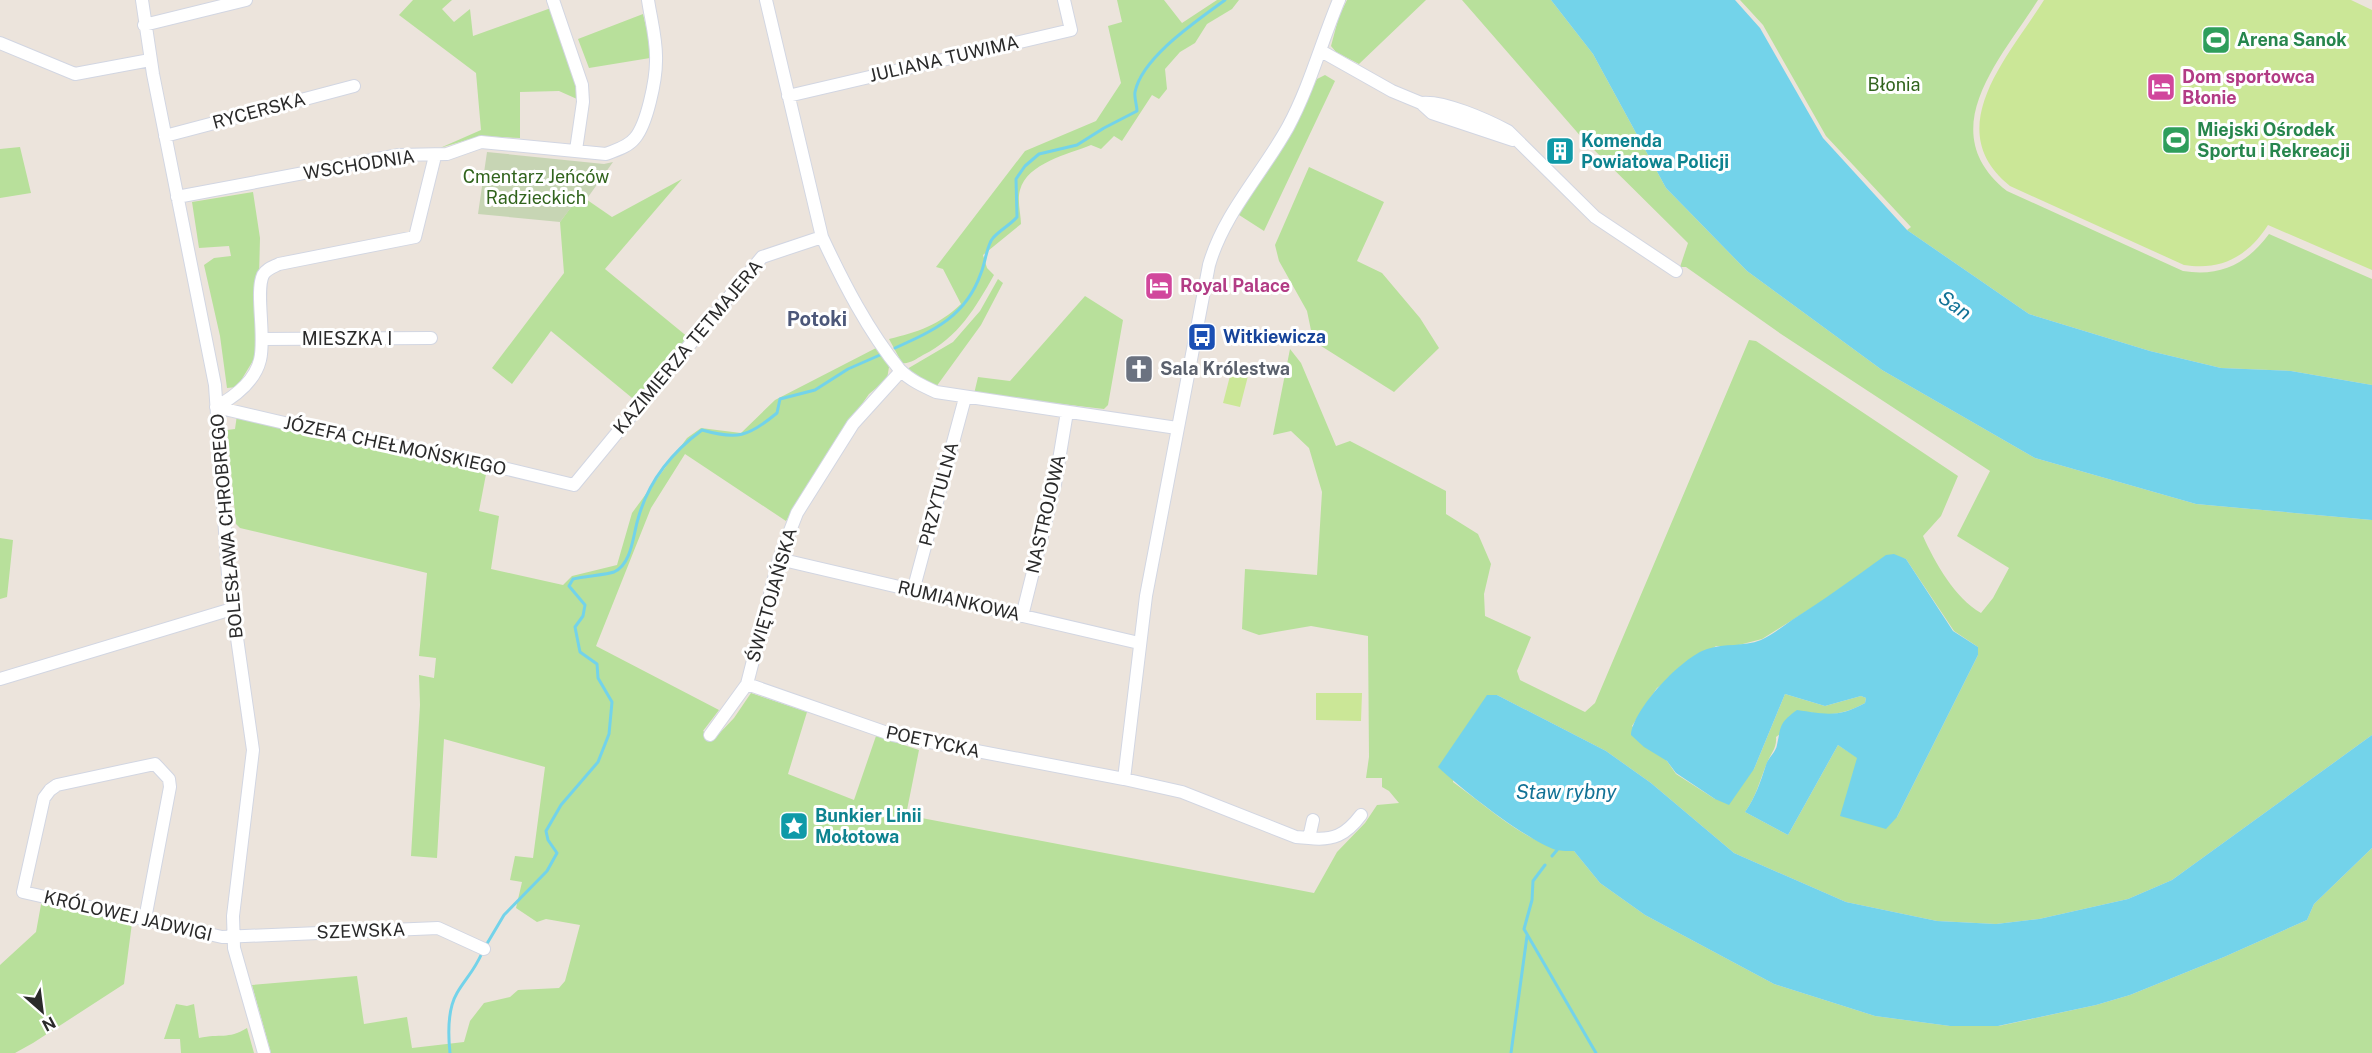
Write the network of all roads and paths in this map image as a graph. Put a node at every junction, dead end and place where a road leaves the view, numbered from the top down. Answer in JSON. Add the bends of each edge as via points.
{"nodes":[{"id":1,"x":142,"y":0,"type":"edge"},
{"id":2,"x":246,"y":0,"type":"edge"},
{"id":3,"x":553,"y":0,"type":"edge"},
{"id":4,"x":648,"y":0,"type":"edge"},
{"id":5,"x":766,"y":0,"type":"edge"},
{"id":6,"x":1064,"y":0,"type":"edge"},
{"id":7,"x":1339,"y":0,"type":"edge"},
{"id":8,"x":144,"y":25,"type":"junction"},
{"id":9,"x":0,"y":43,"type":"edge"},
{"id":10,"x":1321,"y":51,"type":"junction"},
{"id":11,"x":150,"y":60,"type":"junction"},
{"id":12,"x":354,"y":86,"type":"dead end"},
{"id":13,"x":788,"y":96,"type":"junction"},
{"id":14,"x":165,"y":136,"type":"junction"},
{"id":15,"x":576,"y":150,"type":"junction"},
{"id":16,"x":435,"y":156,"type":"junction"},
{"id":17,"x":177,"y":197,"type":"junction"},
{"id":18,"x":822,"y":237,"type":"junction"},
{"id":19,"x":1676,"y":271,"type":"dead end"},
{"id":20,"x":431,"y":338,"type":"dead end"},
{"id":21,"x":262,"y":339,"type":"junction"},
{"id":22,"x":901,"y":371,"type":"junction"},
{"id":23,"x":965,"y":398,"type":"junction"},
{"id":24,"x":216,"y":407,"type":"junction"},
{"id":25,"x":1067,"y":412,"type":"junction"},
{"id":26,"x":1177,"y":428,"type":"junction"},
{"id":27,"x":574,"y":485,"type":"joint"},
{"id":28,"x":778,"y":559,"type":"junction"},
{"id":29,"x":913,"y":591,"type":"junction"},
{"id":30,"x":232,"y":609,"type":"junction"},
{"id":31,"x":1022,"y":616,"type":"junction"},
{"id":32,"x":1139,"y":643,"type":"junction"},
{"id":33,"x":0,"y":679,"type":"edge"},
{"id":34,"x":747,"y":684,"type":"junction"},
{"id":35,"x":710,"y":735,"type":"dead end"},
{"id":36,"x":1124,"y":779,"type":"junction"},
{"id":37,"x":1361,"y":815,"type":"dead end"},
{"id":38,"x":1313,"y":820,"type":"dead end"},
{"id":39,"x":1309,"y":838,"type":"junction"},
{"id":40,"x":145,"y":919,"type":"junction"},
{"id":41,"x":233,"y":936,"type":"junction"},
{"id":42,"x":484,"y":949,"type":"dead end"},
{"id":43,"x":264,"y":1053,"type":"edge"}],
"edges":[{"from":1,"to":8,"type":"street","name":"BOLESŁAWA CHROBREGO"},
{"from":2,"to":8,"type":"street"},
{"from":3,"to":15,"type":"street","via":[[582,85]]},
{"from":4,"to":15,"type":"street","name":"WSCHODNIA","via":[[657,59],[642,126],[624,147],[606,154]]},
{"from":5,"to":13,"type":"street"},
{"from":6,"to":13,"type":"street","name":"JULIANA TUWIMA","via":[[1071,30]]},
{"from":7,"to":10,"type":"street"},
{"from":8,"to":11,"type":"street","name":"BOLESŁAWA CHROBREGO"},
{"from":9,"to":11,"type":"street","via":[[75,74]]},
{"from":10,"to":19,"type":"street","via":[[1421,103],[1432,113],[1520,143],[1595,217]]},
{"from":10,"to":26,"type":"street","via":[[1287,127],[1215,244]]},
{"from":11,"to":14,"type":"street","name":"BOLESŁAWA CHROBREGO"},
{"from":12,"to":14,"type":"street","name":"RYCERSKA"},
{"from":13,"to":18,"type":"street"},
{"from":14,"to":17,"type":"street","name":"BOLESŁAWA CHROBREGO"},
{"from":15,"to":16,"type":"street","name":"WSCHODNIA","via":[[481,142]]},
{"from":16,"to":17,"type":"street","name":"WSCHODNIA","via":[[399,155]]},
{"from":16,"to":21,"type":"street","via":[[415,237],[268,269],[261,283]]},
{"from":17,"to":24,"type":"street","name":"BOLESŁAWA CHROBREGO","via":[[207,336]]},
{"from":18,"to":22,"type":"street","via":[[843,280]]},
{"from":18,"to":27,"type":"street","name":"KAZIMIERZA TETMAJERA","via":[[772,252],[756,262]]},
{"from":20,"to":21,"type":"street","name":"MIESZKA I"},
{"from":21,"to":24,"type":"street","via":[[260,361],[247,383]]},
{"from":22,"to":23,"type":"street","via":[[936,392]]},
{"from":22,"to":28,"type":"street","name":"ŚWIĘTOJAŃSKA","via":[[872,400],[826,465],[797,513]]},
{"from":23,"to":25,"type":"street"},
{"from":23,"to":29,"type":"street","name":"PRZYTULNA"},
{"from":24,"to":27,"type":"street","name":"JÓZEFA CHEŁMOŃSKIEGO"},
{"from":24,"to":30,"type":"street","name":"BOLESŁAWA CHROBREGO"},
{"from":25,"to":26,"type":"street"},
{"from":25,"to":31,"type":"street","name":"NASTROJOWA","via":[[1055,484]]},
{"from":26,"to":32,"type":"street"},
{"from":28,"to":29,"type":"street","name":"RUMIANKOWA"},
{"from":28,"to":34,"type":"street","name":"ŚWIĘTOJAŃSKA"},
{"from":29,"to":31,"type":"street","name":"RUMIANKOWA"},
{"from":30,"to":33,"type":"street"},
{"from":30,"to":41,"type":"street","name":"BOLESŁAWA CHROBREGO","via":[[254,750]]},
{"from":31,"to":32,"type":"street","name":"RUMIANKOWA"},
{"from":32,"to":36,"type":"street"},
{"from":34,"to":35,"type":"street","name":"ŚWIĘTOJAŃSKA"},
{"from":34,"to":36,"type":"street","name":"POETYCKA","via":[[893,735]]},
{"from":36,"to":39,"type":"street","name":"POETYCKA","via":[[1182,792],[1278,832]]},
{"from":37,"to":39,"type":"street","name":"POETYCKA","via":[[1338,837]]},
{"from":38,"to":39,"type":"street"},
{"from":40,"to":40,"type":"street","name":"KRÓLOWEJ JADWIGI","via":[[171,787],[169,779],[155,764],[57,784],[44,798],[23,892]]},
{"from":40,"to":41,"type":"street","name":"KRÓLOWEJ JADWIGI","via":[[212,935]]},
{"from":41,"to":42,"type":"street","name":"SZEWSKA","via":[[438,928]]},
{"from":41,"to":43,"type":"street","name":"BOLESŁAWA CHROBREGO","via":[[238,970]]}]}
